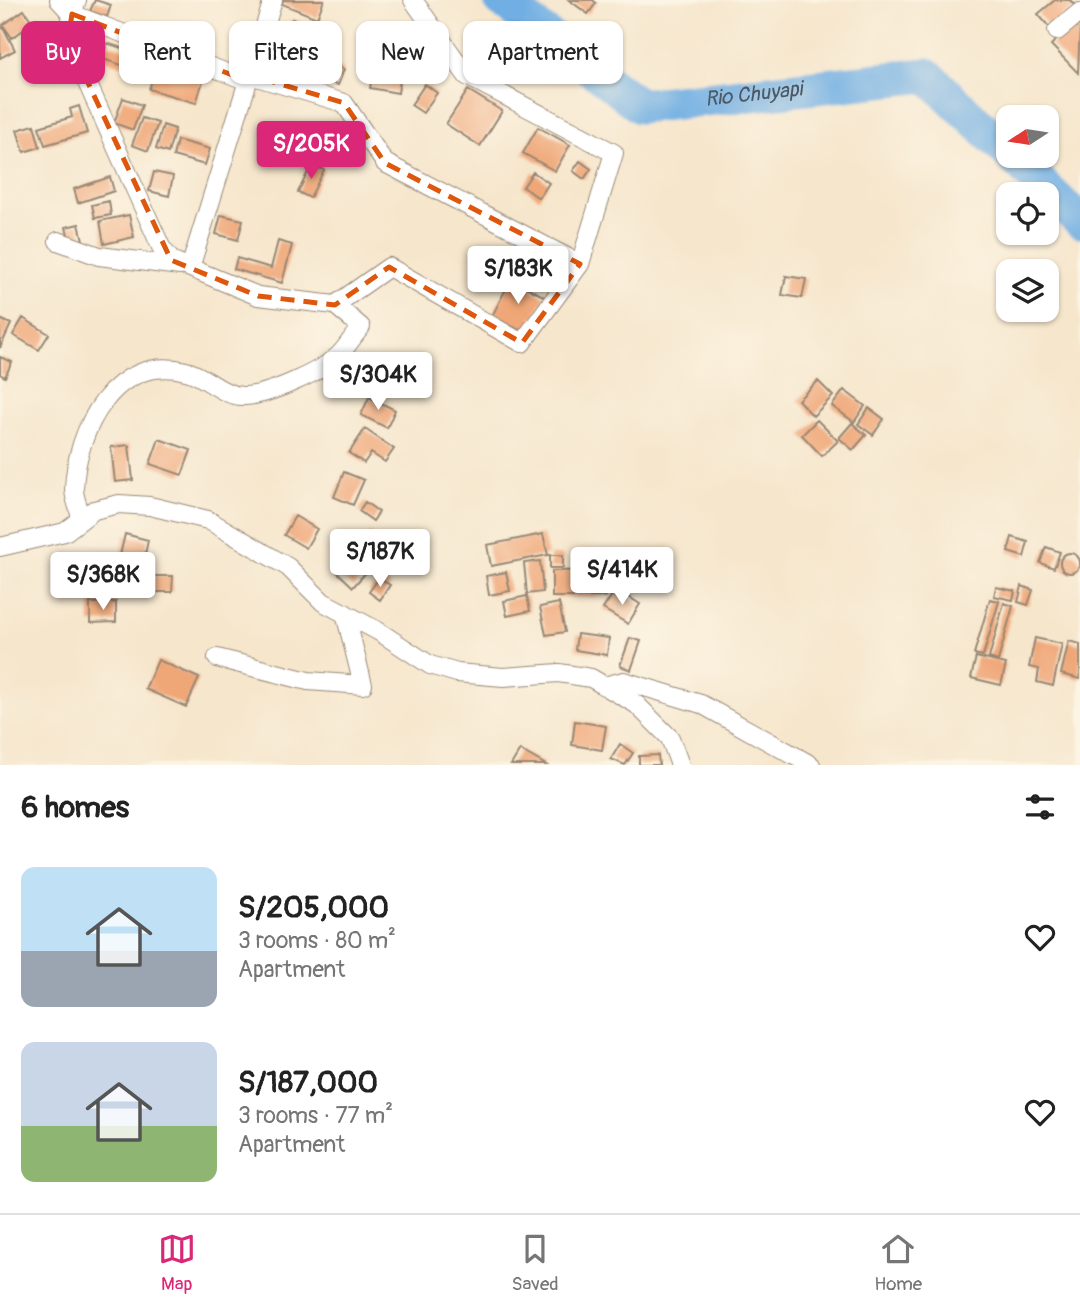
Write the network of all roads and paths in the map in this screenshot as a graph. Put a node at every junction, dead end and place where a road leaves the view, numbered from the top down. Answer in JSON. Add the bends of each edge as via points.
{"nodes":[{"id":1,"x":59,"y":0,"type":"edge"},
{"id":2,"x":273,"y":0,"type":"edge"},
{"id":3,"x":413,"y":0,"type":"edge"},
{"id":4,"x":74,"y":7,"type":"edge"},
{"id":5,"x":1080,"y":12,"type":"edge"},
{"id":6,"x":267,"y":21,"type":"edge"},
{"id":7,"x":1057,"y":31,"type":"dead end"},
{"id":8,"x":229,"y":70,"type":"edge"},
{"id":9,"x":247,"y":84,"type":"edge"},
{"id":10,"x":272,"y":84,"type":"edge"},
{"id":11,"x":58,"y":241,"type":"dead end"},
{"id":12,"x":580,"y":264,"type":"junction"},
{"id":13,"x":190,"y":268,"type":"junction"},
{"id":14,"x":335,"y":305,"type":"junction"},
{"id":15,"x":81,"y":520,"type":"junction"},
{"id":16,"x":0,"y":547,"type":"edge"},
{"id":17,"x":345,"y":613,"type":"junction"},
{"id":18,"x":217,"y":658,"type":"dead end"},
{"id":19,"x":604,"y":686,"type":"junction"},
{"id":20,"x":680,"y":765,"type":"edge"},
{"id":21,"x":811,"y":765,"type":"edge"}],
"edges":[{"from":1,"to":4,"type":"street"},
{"from":2,"to":6,"type":"street"},
{"from":3,"to":12,"type":"street","via":[[467,76],[614,153]]},
{"from":4,"to":8,"type":"street"},
{"from":4,"to":13,"type":"street","via":[[68,40],[160,247],[171,260]]},
{"from":5,"to":7,"type":"street"},
{"from":9,"to":13,"type":"street"},
{"from":10,"to":12,"type":"street","via":[[344,103],[385,163]]},
{"from":11,"to":13,"type":"street","via":[[99,256]]},
{"from":12,"to":14,"type":"street","via":[[522,342],[389,267]]},
{"from":13,"to":14,"type":"street","via":[[258,296]]},
{"from":14,"to":15,"type":"street","via":[[361,327],[340,355],[281,388],[243,397],[188,371],[160,368],[128,379],[94,411],[78,450],[74,492]]},
{"from":15,"to":16,"type":"street","via":[[65,532]]},
{"from":15,"to":17,"type":"street","via":[[94,510],[119,505],[150,506],[208,520],[288,568],[323,602]]},
{"from":17,"to":18,"type":"street","via":[[363,685],[308,681]]},
{"from":17,"to":19,"type":"street","via":[[430,665],[457,673],[503,677],[559,673],[591,678]]},
{"from":19,"to":20,"type":"street","via":[[636,704],[670,738]]},
{"from":19,"to":21,"type":"street","via":[[624,681],[701,704]]}]}
